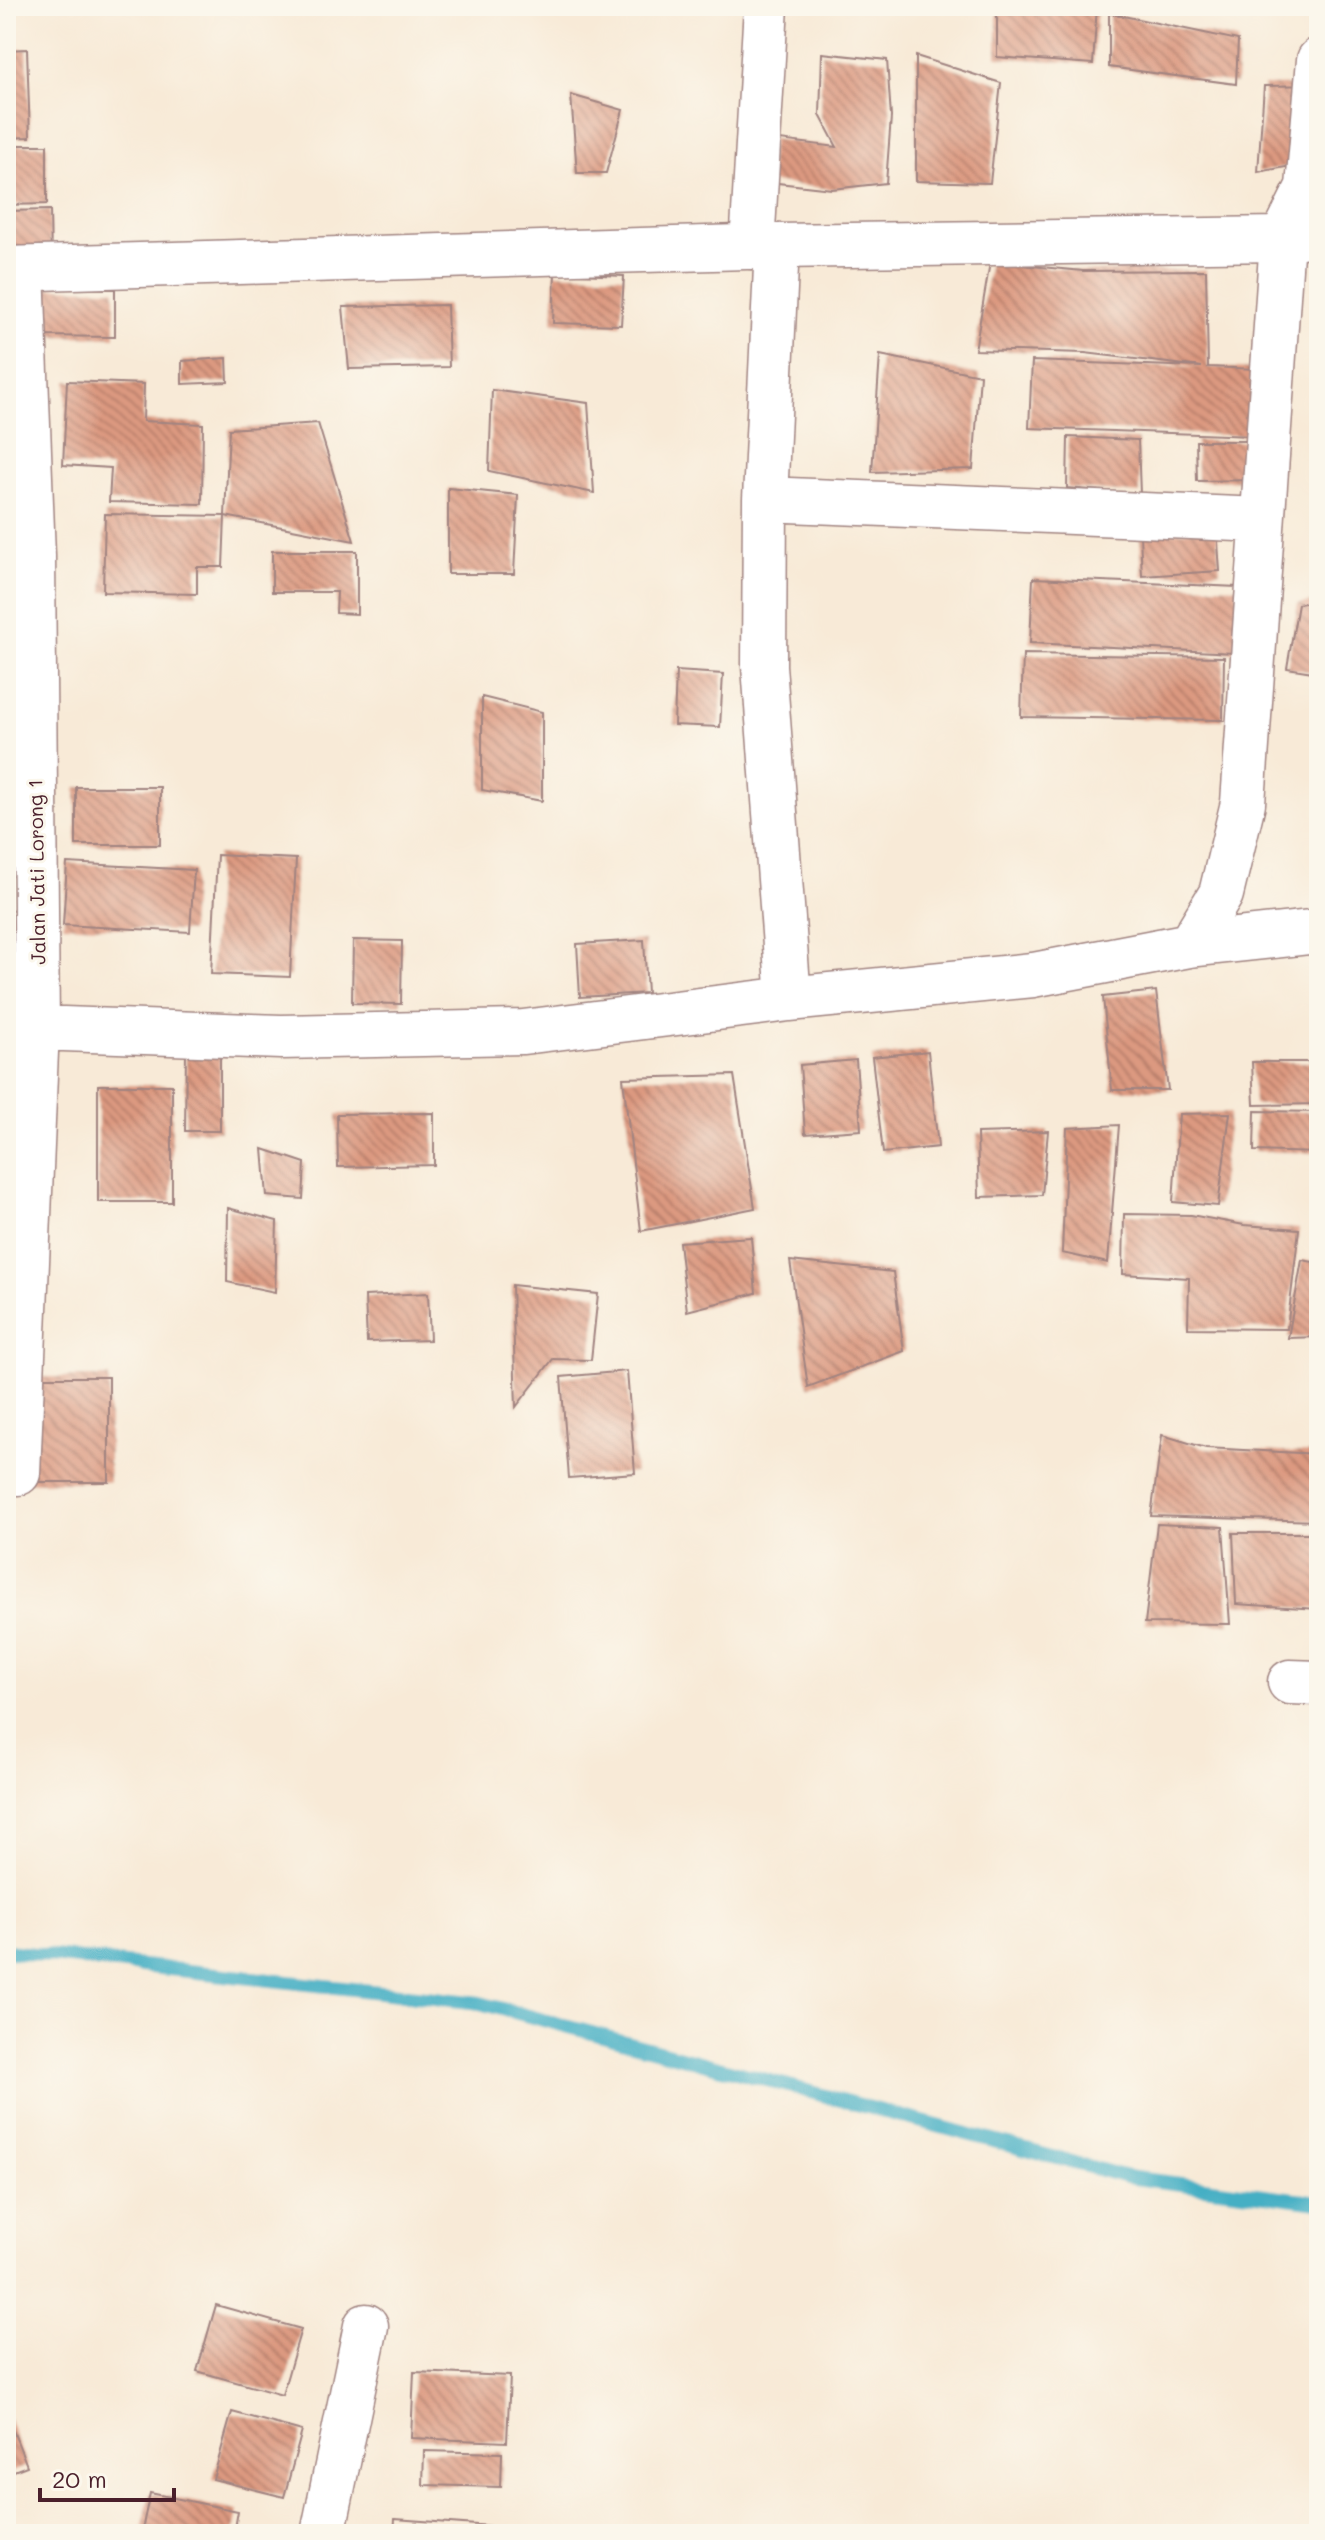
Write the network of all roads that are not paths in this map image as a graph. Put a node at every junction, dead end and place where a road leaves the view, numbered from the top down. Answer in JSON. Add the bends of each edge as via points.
{"nodes":[{"id":1,"x":766,"y":6,"type":"edge"},
{"id":2,"x":1319,"y":60,"type":"edge"},
{"id":3,"x":1300,"y":236,"type":"edge"},
{"id":4,"x":764,"y":246,"type":"junction"},
{"id":5,"x":14,"y":269,"type":"edge"},
{"id":6,"x":765,"y":499,"type":"junction"},
{"id":7,"x":1262,"y":520,"type":"junction"},
{"id":8,"x":19,"y":556,"type":"edge"},
{"id":9,"x":1319,"y":931,"type":"edge"},
{"id":10,"x":1190,"y":945,"type":"junction"},
{"id":11,"x":789,"y":999,"type":"junction"},
{"id":12,"x":22,"y":1028,"type":"edge"},
{"id":13,"x":18,"y":1473,"type":"dead end"},
{"id":14,"x":366,"y":2326,"type":"dead end"},
{"id":15,"x":323,"y":2534,"type":"edge"}],
"edges":[{"from":1,"to":4,"type":"street"},
{"from":2,"to":3,"type":"street"},
{"from":3,"to":4,"type":"street"},
{"from":3,"to":7,"type":"street"},
{"from":4,"to":5,"type":"street"},
{"from":4,"to":6,"type":"street"},
{"from":5,"to":8,"type":"street","name":"Jalan Jati Lorong 1"},
{"from":6,"to":7,"type":"street"},
{"from":6,"to":11,"type":"street","via":[[764,666]]},
{"from":7,"to":10,"type":"street","via":[[1243,803],[1221,894]]},
{"from":8,"to":12,"type":"street","name":"Jalan Jati Lorong 1"},
{"from":9,"to":10,"type":"street"},
{"from":10,"to":11,"type":"street","via":[[1033,975]]},
{"from":11,"to":12,"type":"street","via":[[523,1032],[281,1037]]},
{"from":12,"to":13,"type":"street","name":"Jalan Jati Lorong 1"},
{"from":14,"to":15,"type":"street"}]}
